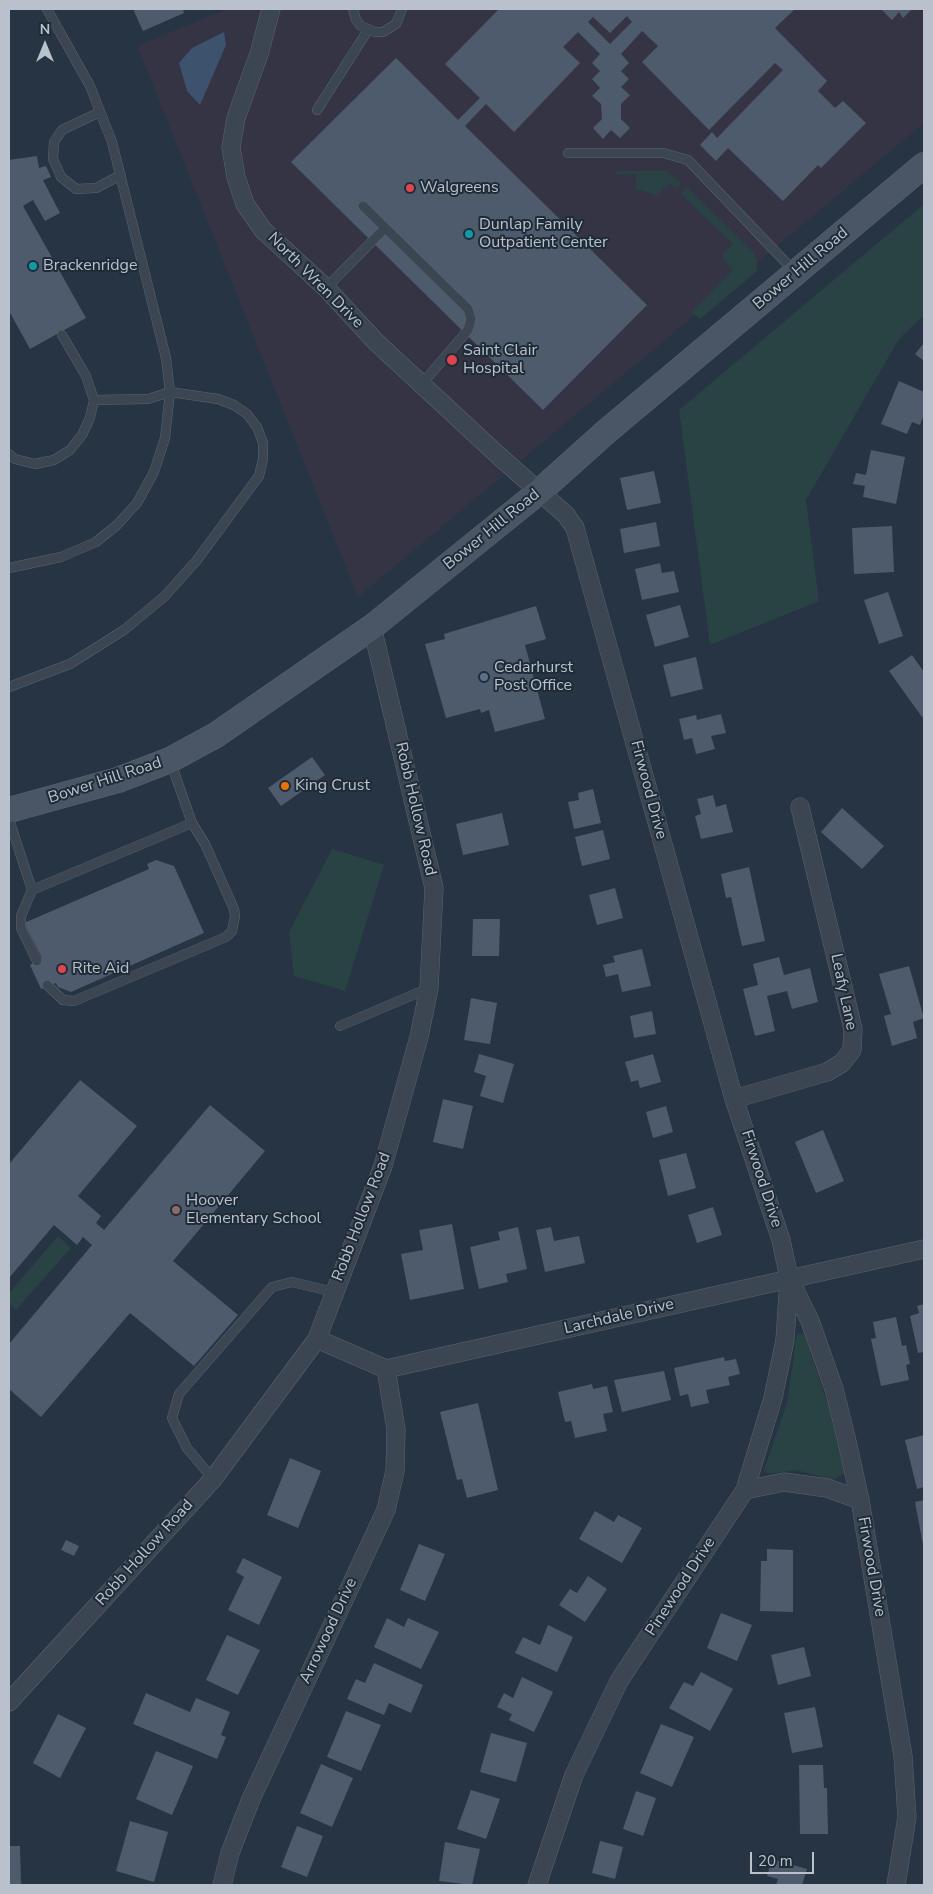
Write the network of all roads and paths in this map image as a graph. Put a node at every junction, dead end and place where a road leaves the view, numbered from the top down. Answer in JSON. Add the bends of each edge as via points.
{"nodes":[{"id":1,"x":47,"y":9,"type":"edge"},
{"id":2,"x":271,"y":9,"type":"edge"},
{"id":3,"x":353,"y":9,"type":"edge"},
{"id":4,"x":402,"y":9,"type":"edge"},
{"id":5,"x":368,"y":30,"type":"junction"},
{"id":6,"x":317,"y":110,"type":"dead end"},
{"id":7,"x":100,"y":112,"type":"junction"},
{"id":8,"x":568,"y":153,"type":"dead end"},
{"id":9,"x":924,"y":165,"type":"edge"},
{"id":10,"x":121,"y":175,"type":"junction"},
{"id":11,"x":363,"y":206,"type":"dead end"},
{"id":12,"x":385,"y":228,"type":"junction"},
{"id":13,"x":796,"y":274,"type":"junction"},
{"id":14,"x":326,"y":288,"type":"junction"},
{"id":15,"x":62,"y":335,"type":"dead end"},
{"id":16,"x":422,"y":384,"type":"junction"},
{"id":17,"x":170,"y":392,"type":"junction"},
{"id":18,"x":94,"y":400,"type":"junction"},
{"id":19,"x":9,"y":454,"type":"edge"},
{"id":20,"x":540,"y":491,"type":"junction"},
{"id":21,"x":9,"y":568,"type":"edge"},
{"id":22,"x":372,"y":627,"type":"junction"},
{"id":23,"x":9,"y":687,"type":"edge"},
{"id":24,"x":170,"y":760,"type":"junction"},
{"id":25,"x":800,"y":808,"type":"dead end"},
{"id":26,"x":9,"y":810,"type":"edge"},
{"id":27,"x":9,"y":819,"type":"edge"},
{"id":28,"x":192,"y":823,"type":"junction"},
{"id":29,"x":32,"y":890,"type":"junction"},
{"id":30,"x":37,"y":961,"type":"dead end"},
{"id":31,"x":47,"y":985,"type":"dead end"},
{"id":32,"x":429,"y":988,"type":"junction"},
{"id":33,"x":340,"y":1026,"type":"dead end"},
{"id":34,"x":734,"y":1098,"type":"junction"},
{"id":35,"x":924,"y":1249,"type":"edge"},
{"id":36,"x":789,"y":1278,"type":"junction"},
{"id":37,"x":334,"y":1292,"type":"junction"},
{"id":38,"x":317,"y":1339,"type":"junction"},
{"id":39,"x":386,"y":1369,"type":"junction"},
{"id":40,"x":213,"y":1478,"type":"junction"},
{"id":41,"x":745,"y":1490,"type":"junction"},
{"id":42,"x":860,"y":1500,"type":"junction"},
{"id":43,"x":9,"y":1702,"type":"edge"},
{"id":44,"x":222,"y":1885,"type":"edge"},
{"id":45,"x":537,"y":1885,"type":"edge"},
{"id":46,"x":896,"y":1885,"type":"edge"}],
"edges":[{"from":1,"to":7,"type":"lane","via":[[90,86]]},
{"from":2,"to":14,"type":"street","name":"North Wren Drive","via":[[236,118],[231,146],[236,178],[245,204],[263,230]]},
{"from":3,"to":5,"type":"lane","via":[[356,20]]},
{"from":4,"to":5,"type":"lane","via":[[400,18],[390,29],[383,32]]},
{"from":5,"to":6,"type":"lane"},
{"from":7,"to":10,"type":"lane"},
{"from":7,"to":10,"type":"lane","via":[[62,130],[54,142],[53,159],[61,177],[76,189],[96,188]]},
{"from":8,"to":13,"type":"lane","via":[[663,153],[688,160]]},
{"from":9,"to":13,"type":"main road","name":"Bower Hill Road"},
{"from":10,"to":17,"type":"lane","via":[[166,358]]},
{"from":11,"to":12,"type":"lane"},
{"from":12,"to":14,"type":"lane"},
{"from":12,"to":16,"type":"lane","via":[[468,309],[471,319],[468,330]]},
{"from":13,"to":20,"type":"main road","name":"Bower Hill Road"},
{"from":14,"to":16,"type":"street","name":"North Wren Drive","via":[[376,342]]},
{"from":15,"to":18,"type":"lane","via":[[86,376]]},
{"from":16,"to":20,"type":"street","name":"North Wren Drive"},
{"from":17,"to":18,"type":"lane","via":[[148,399]]},
{"from":17,"to":21,"type":"lane","via":[[165,438],[154,472],[138,503],[96,542],[61,557]]},
{"from":17,"to":23,"type":"lane","via":[[218,399],[247,414],[263,443],[259,476],[197,560],[165,596],[124,630],[70,664]]},
{"from":18,"to":19,"type":"lane","via":[[82,435],[70,450],[54,460],[35,464],[15,459]]},
{"from":20,"to":22,"type":"main road","name":"Bower Hill Road"},
{"from":20,"to":34,"type":"street","name":"Firwood Drive","via":[[575,528]]},
{"from":22,"to":24,"type":"main road","name":"Bower Hill Road","via":[[216,735]]},
{"from":22,"to":32,"type":"street","name":"Robb Hollow Road","via":[[434,888]]},
{"from":24,"to":26,"type":"main road","name":"Bower Hill Road","via":[[118,780]]},
{"from":24,"to":28,"type":"lane"},
{"from":25,"to":34,"type":"street","name":"Leafy Lane","via":[[853,1028],[852,1050],[842,1063],[826,1072]]},
{"from":27,"to":29,"type":"lane"},
{"from":28,"to":29,"type":"lane"},
{"from":28,"to":31,"type":"lane","via":[[205,844],[235,916],[232,931],[226,937],[80,999],[63,1000]]},
{"from":29,"to":30,"type":"lane","via":[[24,904],[21,928]]},
{"from":32,"to":33,"type":"lane"},
{"from":32,"to":37,"type":"street","name":"Robb Hollow Road","via":[[420,1037],[384,1166]]},
{"from":34,"to":36,"type":"street","name":"Firwood Drive","via":[[781,1240]]},
{"from":35,"to":36,"type":"street","name":"Larchdale Drive"},
{"from":36,"to":39,"type":"street","name":"Larchdale Drive"},
{"from":36,"to":41,"type":"street","name":"Pinewood Drive","via":[[785,1340],[773,1398]]},
{"from":36,"to":42,"type":"street","name":"Firwood Drive","via":[[810,1321],[834,1389]]},
{"from":37,"to":38,"type":"street","name":"Robb Hollow Road"},
{"from":37,"to":40,"type":"lane","via":[[292,1282],[272,1287],[179,1394],[172,1418],[188,1448]]},
{"from":38,"to":39,"type":"street"},
{"from":38,"to":40,"type":"street","name":"Robb Hollow Road"},
{"from":39,"to":44,"type":"street","name":"Arrowood Drive","via":[[396,1429],[395,1471],[386,1510],[251,1799],[230,1853]]},
{"from":40,"to":43,"type":"street","name":"Robb Hollow Road"},
{"from":41,"to":42,"type":"street","via":[[784,1482],[827,1488]]},
{"from":41,"to":45,"type":"street","name":"Pinewood Drive","via":[[619,1681],[574,1774]]},
{"from":42,"to":46,"type":"street","name":"Firwood Drive","via":[[903,1756],[907,1817]]}]}
